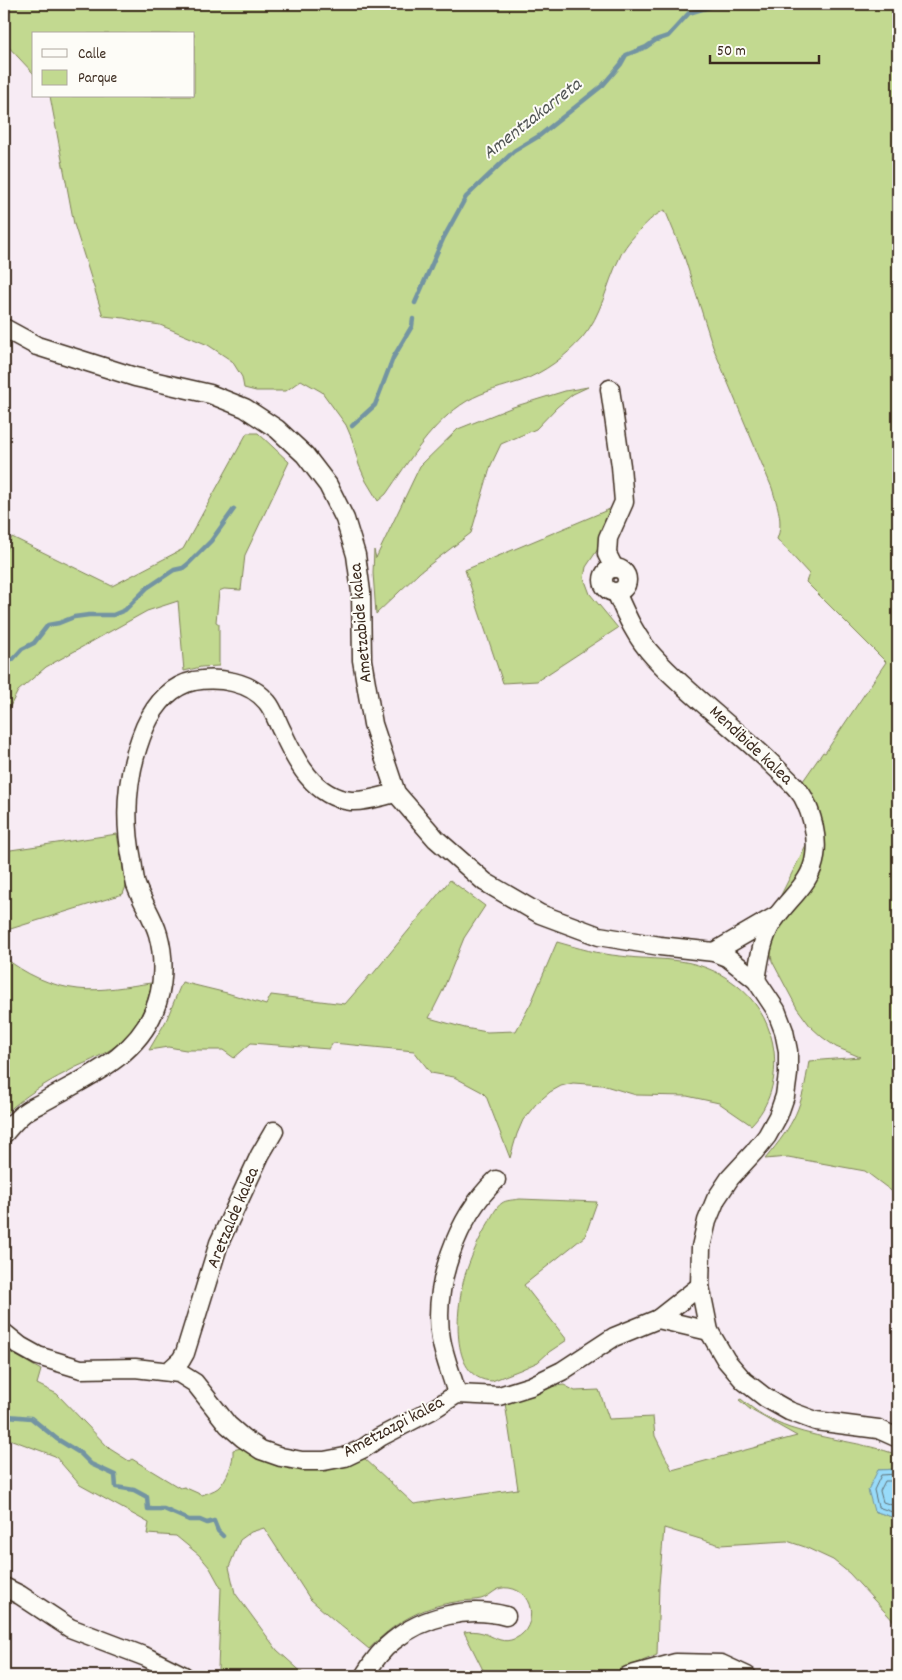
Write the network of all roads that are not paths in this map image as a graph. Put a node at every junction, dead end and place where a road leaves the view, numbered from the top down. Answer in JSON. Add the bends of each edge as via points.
{"nodes":[{"id":1,"x":4,"y":328,"type":"edge"},
{"id":2,"x":610,"y":389,"type":"dead end"},
{"id":3,"x":396,"y":793,"type":"junction"},
{"id":4,"x":776,"y":916,"type":"junction"},
{"id":5,"x":714,"y":952,"type":"junction"},
{"id":6,"x":756,"y":980,"type":"junction"},
{"id":7,"x":274,"y":1132,"type":"dead end"},
{"id":8,"x":4,"y":1134,"type":"edge"},
{"id":9,"x":496,"y":1180,"type":"dead end"},
{"id":10,"x":700,"y":1286,"type":"junction"},
{"id":11,"x":658,"y":1319,"type":"junction"},
{"id":12,"x":709,"y":1331,"type":"junction"},
{"id":13,"x":4,"y":1332,"type":"edge"},
{"id":14,"x":191,"y":1335,"type":"junction"},
{"id":15,"x":169,"y":1371,"type":"junction"},
{"id":16,"x":200,"y":1390,"type":"junction"},
{"id":17,"x":457,"y":1394,"type":"junction"},
{"id":18,"x":898,"y":1438,"type":"edge"},
{"id":19,"x":4,"y":1587,"type":"edge"},
{"id":20,"x":506,"y":1616,"type":"dead end"},
{"id":21,"x":184,"y":1676,"type":"edge"},
{"id":22,"x":364,"y":1676,"type":"edge"},
{"id":23,"x":628,"y":1676,"type":"edge"},
{"id":24,"x":747,"y":1676,"type":"edge"}],
"edges":[{"from":1,"to":3,"type":"street","name":"Ametzabide kalea","via":[[37,346],[135,377],[210,394],[245,408],[277,429],[305,455],[328,485],[345,518],[356,554],[361,594],[362,660],[373,724]]},
{"from":2,"to":4,"type":"street","name":"Mendibide kalea","via":[[624,502],[608,538],[606,554],[614,568],[607,571],[603,579],[605,587],[616,592],[630,625],[653,656],[752,744],[803,796],[812,817],[815,857],[806,881]]},
{"from":3,"to":5,"type":"street","name":"Ametzabide kalea","via":[[436,839],[485,882],[540,914],[599,936]]},
{"from":3,"to":8,"type":"street","via":[[352,801],[322,790],[306,774],[266,701],[244,686],[218,679],[204,680],[185,684],[167,694],[152,712],[141,737],[128,788],[127,837],[136,884],[158,934],[162,953],[163,972],[154,1012],[133,1045],[118,1058],[24,1113]]},
{"from":4,"to":5,"type":"street"},
{"from":4,"to":6,"type":"street","via":[[763,942]]},
{"from":5,"to":6,"type":"street","via":[[727,957]]},
{"from":6,"to":10,"type":"street","via":[[776,1010],[784,1031],[788,1051],[785,1096],[767,1136],[716,1199],[701,1248]]},
{"from":7,"to":14,"type":"street","name":"Aretzalde kalea","via":[[219,1242]]},
{"from":9,"to":17,"type":"street","via":[[474,1206],[455,1240],[442,1284],[441,1339]]},
{"from":10,"to":11,"type":"street","name":"Ametzazpi kalea"},
{"from":10,"to":12,"type":"street"},
{"from":11,"to":12,"type":"street"},
{"from":11,"to":17,"type":"street","name":"Ametzazpi kalea","via":[[614,1337],[562,1371],[531,1386],[499,1396]]},
{"from":12,"to":18,"type":"street","via":[[726,1360],[744,1381],[766,1398],[816,1421],[878,1429]]},
{"from":13,"to":15,"type":"street","name":"Ametzazpi kalea","via":[[38,1356],[81,1369]]},
{"from":14,"to":15,"type":"street","name":"Aretzalde kalea","via":[[181,1360]]},
{"from":14,"to":16,"type":"street","name":"Aretzalde kalea","via":[[192,1357]]},
{"from":15,"to":16,"type":"street","name":"Ametzazpi kalea","via":[[180,1372]]},
{"from":16,"to":17,"type":"street","name":"Ametzazpi kalea","via":[[243,1438],[267,1452],[302,1461],[345,1457]]},
{"from":19,"to":21,"type":"street","via":[[70,1628],[146,1657]]},
{"from":20,"to":22,"type":"street","via":[[491,1612],[453,1614],[433,1619],[392,1641]]},
{"from":23,"to":24,"type":"street","via":[[676,1663],[721,1664]]}]}
